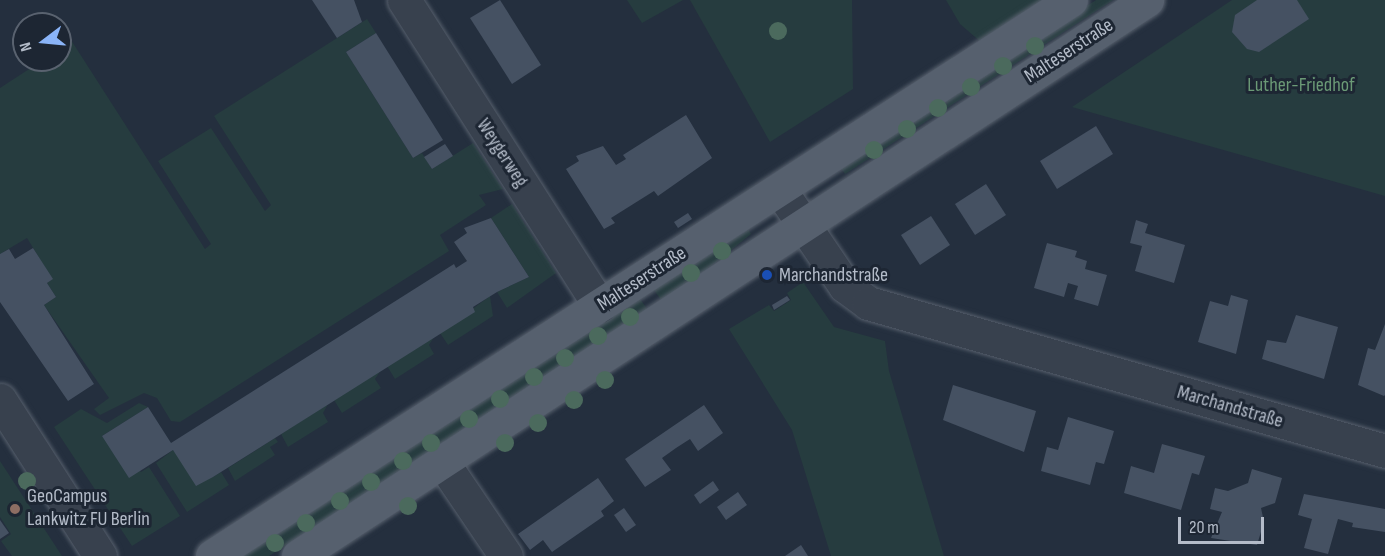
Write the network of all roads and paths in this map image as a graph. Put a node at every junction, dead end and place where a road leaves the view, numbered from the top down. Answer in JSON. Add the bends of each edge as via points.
{"nodes":[{"id":1,"x":404,"y":0,"type":"edge"},
{"id":2,"x":1071,"y":0,"type":"edge"},
{"id":3,"x":1147,"y":0,"type":"edge"},
{"id":4,"x":780,"y":190,"type":"junction"},
{"id":5,"x":803,"y":225,"type":"junction"},
{"id":6,"x":600,"y":306,"type":"junction"},
{"id":7,"x":0,"y":400,"type":"edge"},
{"id":8,"x":1385,"y":451,"type":"edge"},
{"id":9,"x":443,"y":463,"type":"junction"},
{"id":10,"x":100,"y":556,"type":"edge"},
{"id":11,"x":212,"y":556,"type":"edge"},
{"id":12,"x":298,"y":556,"type":"edge"},
{"id":13,"x":506,"y":556,"type":"edge"}],
"edges":[{"from":1,"to":6,"type":"street","name":"Weygerweg"},
{"from":2,"to":4,"type":"main road","name":"Malteserstraße"},
{"from":3,"to":5,"type":"main road","name":"Malteserstraße"},
{"from":4,"to":5,"type":"street","name":"Marchandstraße"},
{"from":4,"to":6,"type":"main road","name":"Malteserstraße"},
{"from":5,"to":8,"type":"street","name":"Marchandstraße","via":[[845,286],[868,303]]},
{"from":5,"to":9,"type":"main road","name":"Malteserstraße"},
{"from":6,"to":11,"type":"main road","name":"Malteserstraße"},
{"from":7,"to":10,"type":"street"},
{"from":9,"to":12,"type":"main road","name":"Malteserstraße"},
{"from":9,"to":13,"type":"street"}]}
